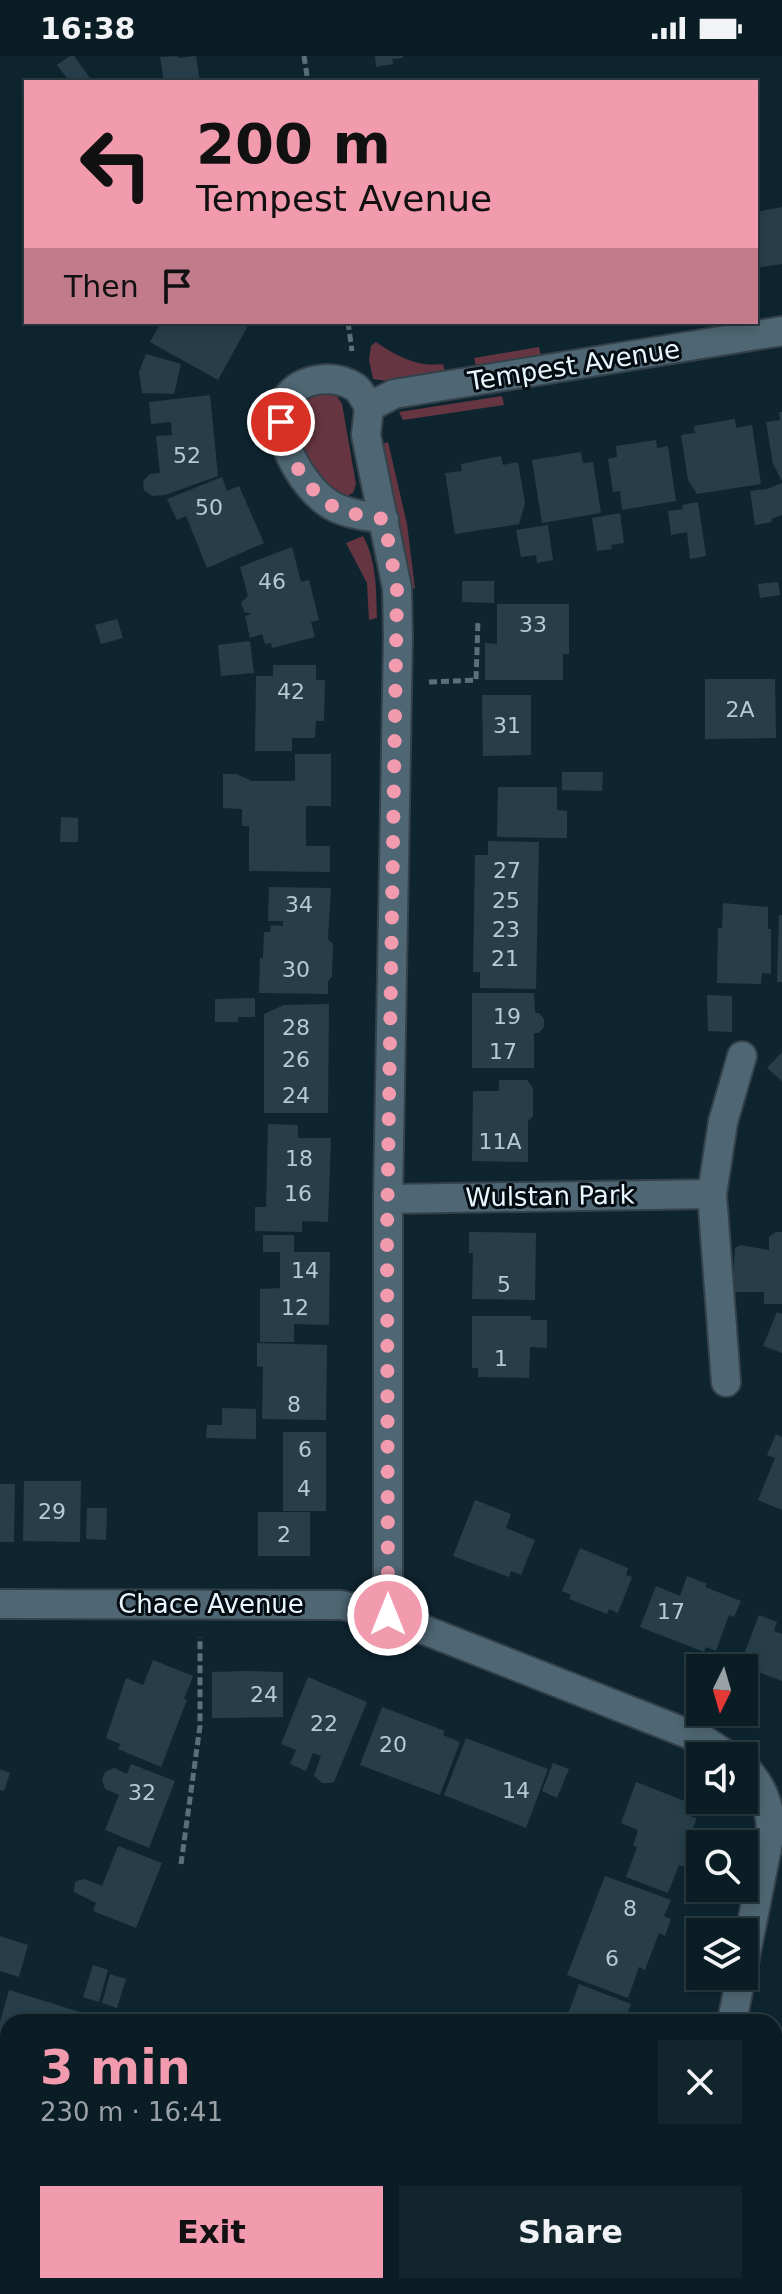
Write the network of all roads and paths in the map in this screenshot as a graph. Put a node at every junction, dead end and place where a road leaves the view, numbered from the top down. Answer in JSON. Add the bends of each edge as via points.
{"nodes":[{"id":1,"x":304,"y":56,"type":"edge"},
{"id":2,"x":308,"y":80,"type":"edge"},
{"id":3,"x":782,"y":331,"type":"edge"},
{"id":4,"x":369,"y":407,"type":"junction"},
{"id":5,"x":384,"y":519,"type":"junction"},
{"id":6,"x":478,"y":620,"type":"dead end"},
{"id":7,"x":397,"y":682,"type":"junction"},
{"id":8,"x":742,"y":1056,"type":"dead end"},
{"id":9,"x":712,"y":1194,"type":"junction"},
{"id":10,"x":388,"y":1199,"type":"junction"},
{"id":11,"x":726,"y":1382,"type":"dead end"},
{"id":12,"x":0,"y":1604,"type":"edge"},
{"id":13,"x":388,"y":1615,"type":"junction"},
{"id":14,"x":200,"y":1636,"type":"dead end"},
{"id":15,"x":707,"y":1742,"type":"edge"},
{"id":16,"x":758,"y":1783,"type":"edge"},
{"id":17,"x":181,"y":1864,"type":"dead end"},
{"id":18,"x":753,"y":1918,"type":"edge"},
{"id":19,"x":738,"y":1990,"type":"edge"},
{"id":20,"x":734,"y":2014,"type":"edge"}],
"edges":[{"from":1,"to":2,"type":"path"},
{"from":3,"to":4,"type":"street","name":"Tempest Avenue","via":[[394,394]]},
{"from":4,"to":5,"type":"street","via":[[366,435]]},
{"from":4,"to":5,"type":"street","via":[[356,388],[333,379],[309,381],[286,399],[281,422],[284,444],[329,504]]},
{"from":5,"to":7,"type":"street","via":[[397,588]]},
{"from":6,"to":7,"type":"path","via":[[476,680]]},
{"from":7,"to":10,"type":"street"},
{"from":8,"to":9,"type":"street","via":[[723,1122]]},
{"from":9,"to":10,"type":"street","name":"Wulstan Park"},
{"from":9,"to":11,"type":"street"},
{"from":10,"to":13,"type":"street"},
{"from":12,"to":13,"type":"street","name":"Chace Avenue","via":[[341,1605]]},
{"from":13,"to":15,"type":"street","name":"Chace Avenue"},
{"from":14,"to":17,"type":"path","via":[[200,1726]]},
{"from":16,"to":18,"type":"street","via":[[770,1809],[771,1827]]},
{"from":19,"to":20,"type":"street"}]}
